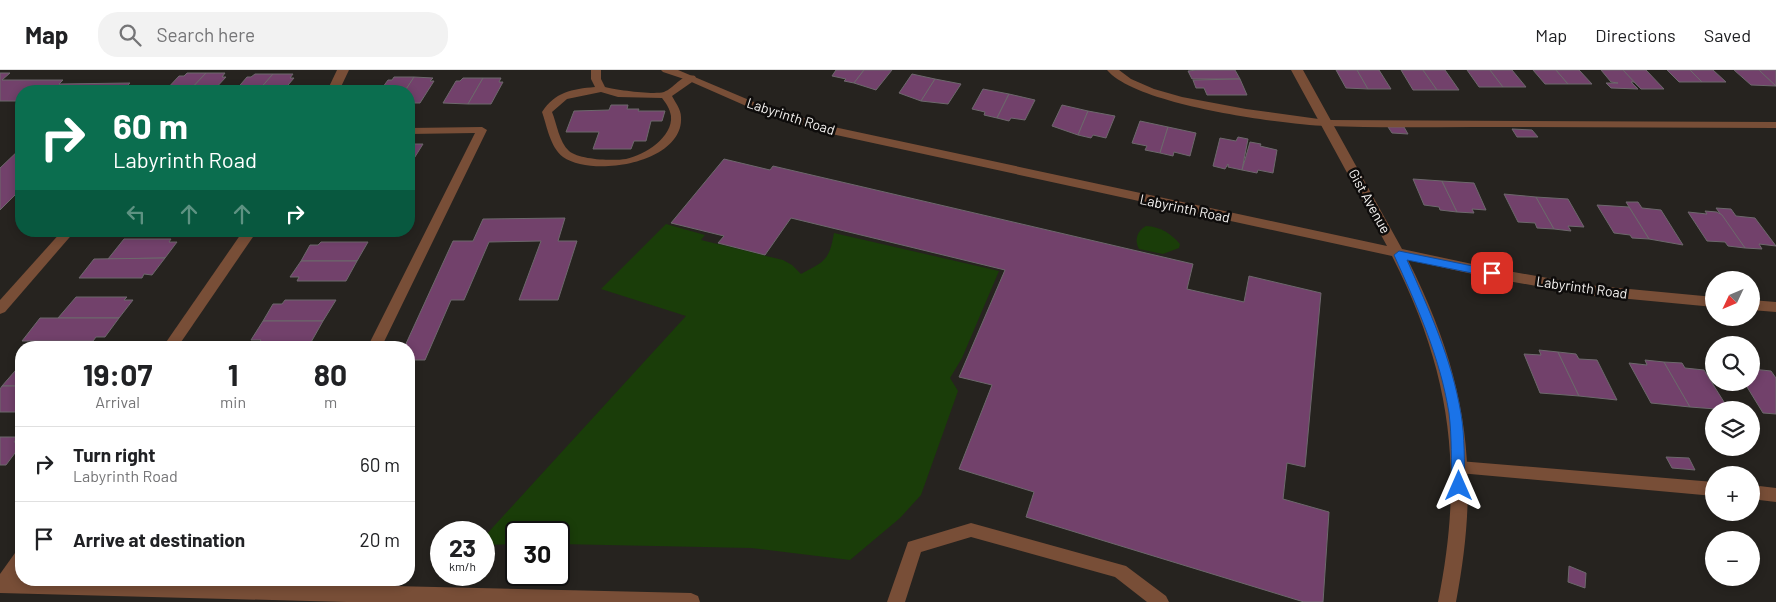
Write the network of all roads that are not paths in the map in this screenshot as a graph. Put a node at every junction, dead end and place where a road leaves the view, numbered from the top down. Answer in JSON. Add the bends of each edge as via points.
{"nodes":[{"id":1,"x":343,"y":70,"type":"edge"},
{"id":2,"x":596,"y":70,"type":"edge"},
{"id":3,"x":667,"y":70,"type":"edge"},
{"id":4,"x":1112,"y":70,"type":"edge"},
{"id":5,"x":1297,"y":70,"type":"edge"},
{"id":6,"x":691,"y":78,"type":"junction"},
{"id":7,"x":336,"y":85,"type":"edge"},
{"id":8,"x":601,"y":89,"type":"junction"},
{"id":9,"x":666,"y":94,"type":"junction"},
{"id":10,"x":1326,"y":123,"type":"junction"},
{"id":11,"x":1776,"y":125,"type":"edge"},
{"id":12,"x":415,"y":131,"type":"edge"},
{"id":13,"x":64,"y":237,"type":"edge"},
{"id":14,"x":246,"y":237,"type":"edge"},
{"id":15,"x":1399,"y":255,"type":"junction"},
{"id":16,"x":1705,"y":301,"type":"edge"},
{"id":17,"x":1760,"y":306,"type":"edge"},
{"id":18,"x":1776,"y":307,"type":"edge"},
{"id":19,"x":0,"y":309,"type":"edge"},
{"id":20,"x":174,"y":341,"type":"edge"},
{"id":21,"x":377,"y":341,"type":"edge"},
{"id":22,"x":1459,"y":467,"type":"junction"},
{"id":23,"x":1705,"y":488,"type":"edge"},
{"id":24,"x":1760,"y":493,"type":"edge"},
{"id":25,"x":1776,"y":495,"type":"edge"},
{"id":26,"x":15,"y":566,"type":"edge"},
{"id":27,"x":1,"y":585,"type":"edge"},
{"id":28,"x":15,"y":585,"type":"edge"},
{"id":29,"x":239,"y":586,"type":"edge"},
{"id":30,"x":691,"y":602,"type":"edge"},
{"id":31,"x":896,"y":602,"type":"edge"},
{"id":32,"x":1160,"y":602,"type":"edge"},
{"id":33,"x":1447,"y":602,"type":"edge"}],
"edges":[{"from":1,"to":7,"type":"street"},
{"from":2,"to":8,"type":"lane"},
{"from":3,"to":6,"type":"street","name":"Labyrinth Road"},
{"from":4,"to":10,"type":"lane","via":[[1124,81],[1174,98]]},
{"from":5,"to":10,"type":"street","name":"Gist Avenue"},
{"from":6,"to":9,"type":"lane"},
{"from":6,"to":15,"type":"street","name":"Labyrinth Road","via":[[757,107],[831,130]]},
{"from":8,"to":9,"type":"lane","via":[[618,94]]},
{"from":8,"to":9,"type":"lane","via":[[567,94],[552,102],[547,112],[556,139],[567,154],[584,160],[627,162],[652,151],[672,134],[676,116]]},
{"from":10,"to":11,"type":"lane"},
{"from":10,"to":15,"type":"street","name":"Gist Avenue"},
{"from":12,"to":21,"type":"lane","via":[[482,130]]},
{"from":13,"to":19,"type":"lane"},
{"from":14,"to":20,"type":"street"},
{"from":15,"to":16,"type":"street","name":"Labyrinth Road","via":[[1587,290]]},
{"from":15,"to":22,"type":"street","name":"Gist Avenue","via":[[1430,324],[1445,368],[1455,415]]},
{"from":17,"to":18,"type":"street"},
{"from":22,"to":23,"type":"lane"},
{"from":22,"to":33,"type":"street","name":"Gist Avenue","via":[[1458,525]]},
{"from":24,"to":25,"type":"lane"},
{"from":26,"to":27,"type":"street"},
{"from":27,"to":28,"type":"street"},
{"from":29,"to":30,"type":"street"},
{"from":31,"to":32,"type":"lane","via":[[914,547],[971,530],[1120,571]]}]}
